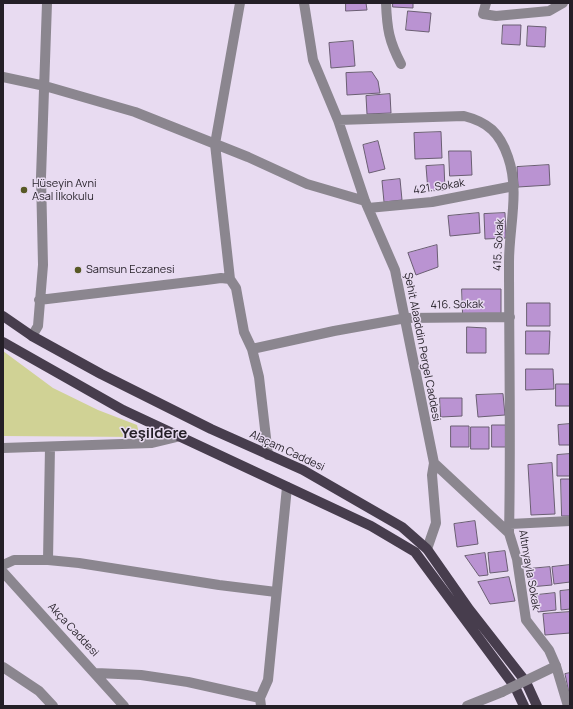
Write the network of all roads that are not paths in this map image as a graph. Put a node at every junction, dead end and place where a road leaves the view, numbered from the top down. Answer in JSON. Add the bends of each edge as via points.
{"nodes":[{"id":1,"x":46,"y":3,"type":"edge"},
{"id":2,"x":240,"y":3,"type":"edge"},
{"id":3,"x":304,"y":3,"type":"edge"},
{"id":4,"x":386,"y":3,"type":"edge"},
{"id":5,"x":486,"y":3,"type":"edge"},
{"id":6,"x":563,"y":3,"type":"edge"},
{"id":7,"x":401,"y":64,"type":"dead end"},
{"id":8,"x":3,"y":77,"type":"edge"},
{"id":9,"x":45,"y":86,"type":"junction"},
{"id":10,"x":338,"y":120,"type":"junction"},
{"id":11,"x":215,"y":144,"type":"junction"},
{"id":12,"x":514,"y":186,"type":"junction"},
{"id":13,"x":367,"y":204,"type":"junction"},
{"id":14,"x":230,"y":280,"type":"junction"},
{"id":15,"x":39,"y":300,"type":"junction"},
{"id":16,"x":3,"y":316,"type":"edge"},
{"id":17,"x":510,"y":317,"type":"junction"},
{"id":18,"x":406,"y":318,"type":"junction"},
{"id":19,"x":32,"y":336,"type":"junction"},
{"id":20,"x":3,"y":342,"type":"edge"},
{"id":21,"x":252,"y":349,"type":"junction"},
{"id":22,"x":181,"y":436,"type":"junction"},
{"id":23,"x":50,"y":447,"type":"junction"},
{"id":24,"x":3,"y":448,"type":"edge"},
{"id":25,"x":268,"y":455,"type":"junction"},
{"id":26,"x":434,"y":463,"type":"junction"},
{"id":27,"x":287,"y":487,"type":"junction"},
{"id":28,"x":570,"y":521,"type":"edge"},
{"id":29,"x":510,"y":528,"type":"junction"},
{"id":30,"x":427,"y":549,"type":"junction"},
{"id":31,"x":48,"y":560,"type":"junction"},
{"id":32,"x":3,"y":565,"type":"edge"},
{"id":33,"x":3,"y":572,"type":"edge"},
{"id":34,"x":276,"y":592,"type":"junction"},
{"id":35,"x":556,"y":666,"type":"junction"},
{"id":36,"x":3,"y":667,"type":"edge"},
{"id":37,"x":96,"y":673,"type":"junction"},
{"id":38,"x":261,"y":702,"type":"edge"},
{"id":39,"x":53,"y":706,"type":"edge"},
{"id":40,"x":124,"y":706,"type":"edge"},
{"id":41,"x":467,"y":706,"type":"edge"},
{"id":42,"x":524,"y":706,"type":"edge"},
{"id":43,"x":538,"y":706,"type":"edge"},
{"id":44,"x":568,"y":706,"type":"edge"}],
"edges":[{"from":1,"to":9,"type":"street"},
{"from":2,"to":11,"type":"street"},
{"from":3,"to":10,"type":"street","name":"Şehit Alaaddin Pergel Caddesi","via":[[313,60]]},
{"from":4,"to":7,"type":"street","via":[[390,42]]},
{"from":5,"to":6,"type":"street","via":[[483,14],[496,16],[549,11]]},
{"from":8,"to":9,"type":"street"},
{"from":9,"to":11,"type":"street","via":[[135,112]]},
{"from":9,"to":15,"type":"street","via":[[41,177],[43,265]]},
{"from":10,"to":12,"type":"street","name":"415. Sokak","via":[[464,116],[480,120],[494,130],[502,142]]},
{"from":10,"to":13,"type":"street","name":"Şehit Alaaddin Pergel Caddesi"},
{"from":11,"to":13,"type":"street","via":[[308,184]]},
{"from":11,"to":14,"type":"street"},
{"from":12,"to":13,"type":"street","name":"421. Sokak","via":[[432,202]]},
{"from":12,"to":17,"type":"street","name":"415. Sokak","via":[[509,260]]},
{"from":13,"to":18,"type":"street","name":"Şehit Alaaddin Pergel Caddesi","via":[[395,270]]},
{"from":14,"to":15,"type":"street","via":[[221,278]]},
{"from":14,"to":21,"type":"street","via":[[236,288],[244,332]]},
{"from":15,"to":19,"type":"street","via":[[38,326]]},
{"from":16,"to":19,"type":"main road","name":"Alaçam Caddesi"},
{"from":17,"to":18,"type":"street","name":"416. Sokak"},
{"from":17,"to":29,"type":"street","name":"415. Sokak"},
{"from":18,"to":21,"type":"street","name":"416. Sokak"},
{"from":18,"to":26,"type":"street","name":"Şehit Alaaddin Pergel Caddesi"},
{"from":19,"to":25,"type":"main road","name":"Alaçam Caddesi","via":[[101,374]]},
{"from":20,"to":22,"type":"main road","via":[[123,410]]},
{"from":21,"to":25,"type":"street","via":[[259,377]]},
{"from":22,"to":23,"type":"street","via":[[152,443]]},
{"from":22,"to":27,"type":"main road"},
{"from":23,"to":24,"type":"street"},
{"from":23,"to":31,"type":"street"},
{"from":25,"to":30,"type":"main road","name":"Alaçam Caddesi","via":[[303,470],[395,523]]},
{"from":26,"to":29,"type":"street"},
{"from":26,"to":30,"type":"street","name":"Şehit Alaaddin Pergel Caddesi","via":[[432,475],[436,523]]},
{"from":27,"to":34,"type":"street"},
{"from":27,"to":42,"type":"main road","via":[[371,526],[415,552],[515,687]]},
{"from":28,"to":29,"type":"street"},
{"from":29,"to":35,"type":"street","name":"Altınyayla Sokak","via":[[526,620],[549,650]]},
{"from":30,"to":43,"type":"main road","name":"Alaçam Caddesi","via":[[469,609],[526,682]]},
{"from":31,"to":32,"type":"street","via":[[14,560]]},
{"from":31,"to":34,"type":"street"},
{"from":33,"to":37,"type":"street","name":"Akça Caddesi"},
{"from":34,"to":38,"type":"street","via":[[268,680]]},
{"from":35,"to":41,"type":"street","bridge":true},
{"from":35,"to":44,"type":"street","name":"Altınyayla Sokak"},
{"from":36,"to":39,"type":"street","via":[[39,691]]},
{"from":37,"to":38,"type":"street","via":[[141,675],[188,682]]},
{"from":37,"to":40,"type":"street","name":"Akça Caddesi"}]}
